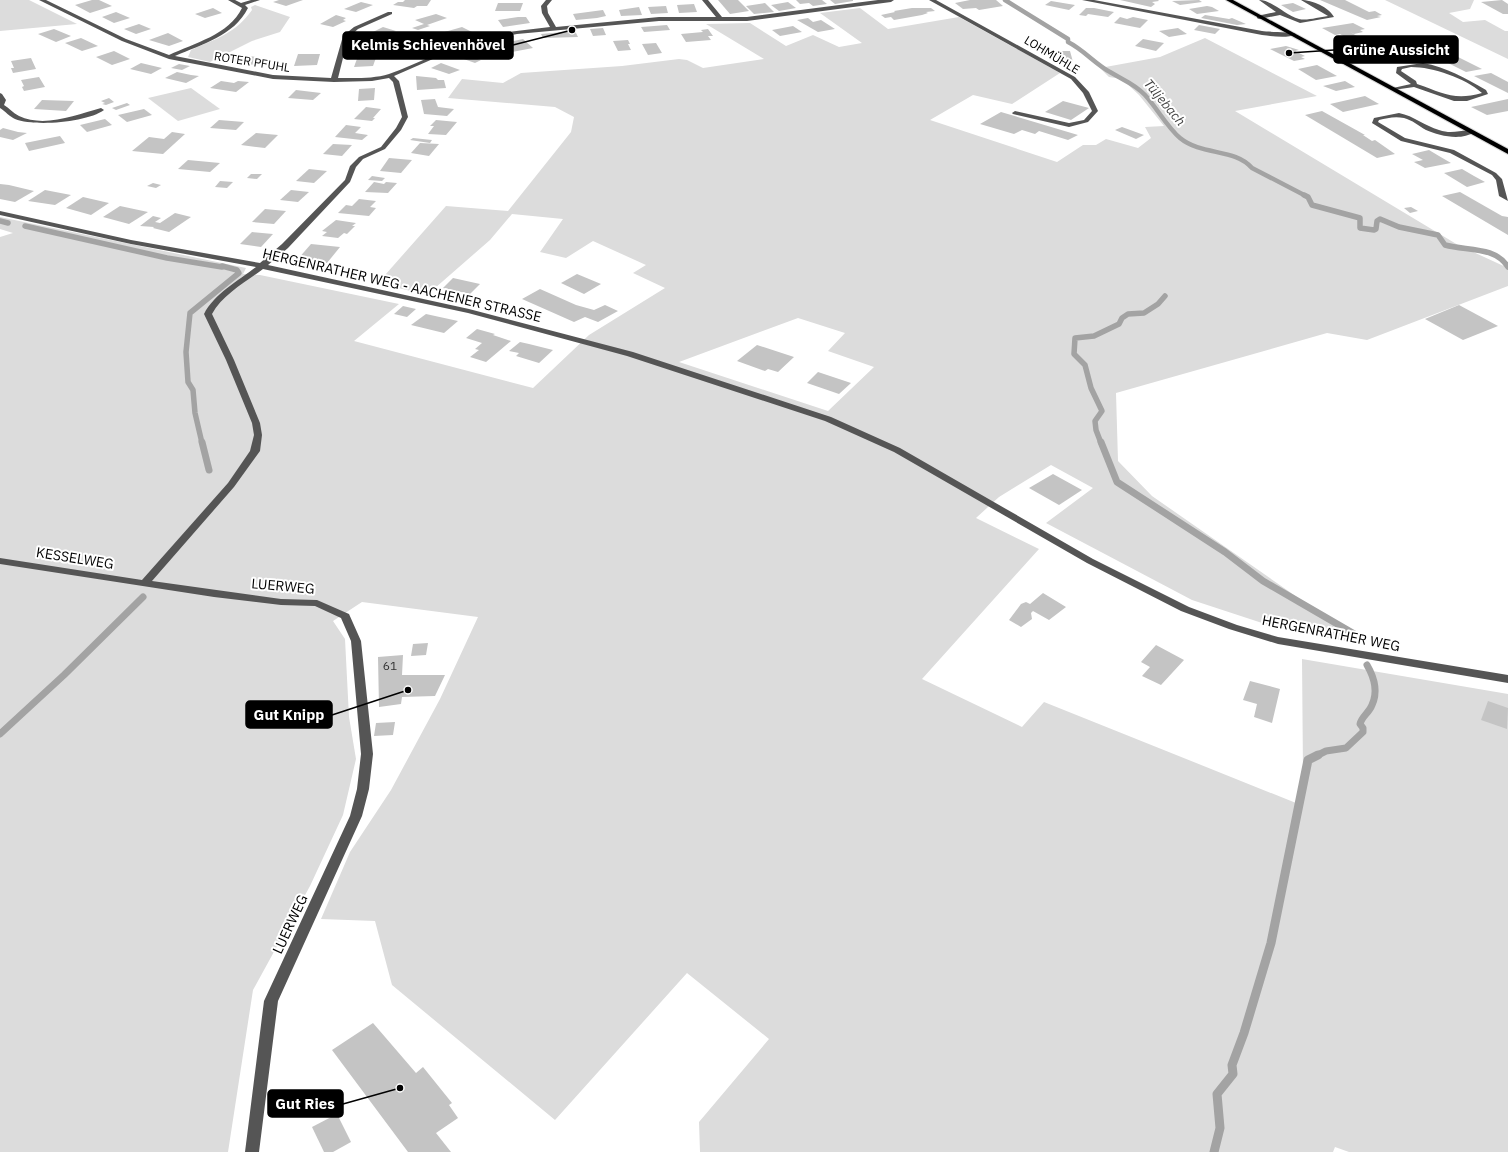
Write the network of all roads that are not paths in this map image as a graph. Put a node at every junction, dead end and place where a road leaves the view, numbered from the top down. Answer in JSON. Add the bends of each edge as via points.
{"nodes":[{"id":1,"x":42,"y":0,"type":"edge"},
{"id":2,"x":231,"y":0,"type":"edge"},
{"id":3,"x":257,"y":0,"type":"edge"},
{"id":4,"x":549,"y":0,"type":"edge"},
{"id":5,"x":705,"y":0,"type":"edge"},
{"id":6,"x":891,"y":0,"type":"edge"},
{"id":7,"x":932,"y":0,"type":"edge"},
{"id":8,"x":1085,"y":0,"type":"edge"},
{"id":9,"x":1229,"y":0,"type":"edge"},
{"id":10,"x":1262,"y":0,"type":"edge"},
{"id":11,"x":1304,"y":0,"type":"edge"},
{"id":12,"x":241,"y":5,"type":"junction"},
{"id":13,"x":390,"y":13,"type":"dead end"},
{"id":14,"x":1280,"y":13,"type":"junction"},
{"id":15,"x":1260,"y":16,"type":"junction"},
{"id":16,"x":721,"y":20,"type":"junction"},
{"id":17,"x":554,"y":28,"type":"junction"},
{"id":18,"x":1293,"y":34,"type":"junction"},
{"id":19,"x":169,"y":57,"type":"junction"},
{"id":20,"x":390,"y":76,"type":"junction"},
{"id":21,"x":334,"y":80,"type":"junction"},
{"id":22,"x":1414,"y":85,"type":"junction"},
{"id":23,"x":1394,"y":89,"type":"junction"},
{"id":24,"x":0,"y":95,"type":"edge"},
{"id":25,"x":0,"y":106,"type":"edge"},
{"id":26,"x":101,"y":110,"type":"dead end"},
{"id":27,"x":1015,"y":113,"type":"dead end"},
{"id":28,"x":1471,"y":132,"type":"junction"},
{"id":29,"x":1508,"y":152,"type":"edge"},
{"id":30,"x":1508,"y":199,"type":"edge"},
{"id":31,"x":0,"y":213,"type":"edge"},
{"id":32,"x":262,"y":266,"type":"junction"},
{"id":33,"x":0,"y":561,"type":"edge"},
{"id":34,"x":1090,"y":561,"type":"joint"},
{"id":35,"x":145,"y":582,"type":"junction"},
{"id":36,"x":1508,"y":679,"type":"edge"},
{"id":37,"x":252,"y":1152,"type":"edge"}],
"edges":[{"from":1,"to":19,"type":"street","name":"ROTER PFUHL","via":[[124,40]]},
{"from":2,"to":12,"type":"street"},
{"from":3,"to":12,"type":"street"},
{"from":4,"to":17,"type":"street","via":[[544,6],[545,13]]},
{"from":5,"to":16,"type":"street"},
{"from":6,"to":16,"type":"street","name":"ROTER PFUHL","via":[[790,15]]},
{"from":7,"to":27,"type":"street","name":"LOHMÜHLE","via":[[1073,78],[1086,92],[1095,111],[1086,121],[1069,126]]},
{"from":8,"to":18,"type":"street","via":[[1262,33]]},
{"from":9,"to":15,"type":"main road"},
{"from":10,"to":14,"type":"street"},
{"from":11,"to":14,"type":"street","via":[[1329,13],[1331,17],[1300,21]]},
{"from":12,"to":19,"type":"street","name":"ROTER PFUHL","via":[[245,8],[244,13],[228,29]]},
{"from":13,"to":21,"type":"street","via":[[356,28],[345,37]]},
{"from":14,"to":15,"type":"street"},
{"from":15,"to":18,"type":"main road"},
{"from":16,"to":17,"type":"street","name":"ROTER PFUHL","via":[[659,19]]},
{"from":17,"to":20,"type":"street","name":"ROTER PFUHL","via":[[477,40]]},
{"from":18,"to":23,"type":"main road"},
{"from":19,"to":21,"type":"street","name":"ROTER PFUHL","via":[[273,77]]},
{"from":20,"to":21,"type":"street","name":"ROTER PFUHL"},
{"from":20,"to":32,"type":"street","via":[[396,81],[405,117],[399,129],[383,148],[361,158],[353,166],[348,181],[286,246]]},
{"from":22,"to":22,"type":"street","via":[[1414,82],[1398,72],[1399,68],[1411,64],[1435,66],[1484,91],[1485,94],[1454,100]]},
{"from":22,"to":23,"type":"street"},
{"from":23,"to":28,"type":"main road"},
{"from":24,"to":25,"type":"street"},
{"from":25,"to":26,"type":"street","via":[[5,107],[16,118],[40,122],[79,117]]},
{"from":28,"to":29,"type":"main road"},
{"from":28,"to":30,"type":"street","via":[[1455,135],[1439,132],[1400,114],[1376,119],[1375,123],[1403,140],[1452,151],[1494,174],[1499,179],[1503,196]]},
{"from":31,"to":32,"type":"street","name":"HERGENRATHER WEG - AACHENER STRASSE","via":[[131,242]]},
{"from":32,"to":34,"type":"street","name":"HERGENRATHER WEG - AACHENER STRASSE","via":[[469,311],[630,354],[828,419],[897,450]]},
{"from":32,"to":35,"type":"street","via":[[224,295],[212,306],[208,314],[256,423],[258,435],[255,451],[231,485]]},
{"from":33,"to":35,"type":"street","name":"KESSELWEG"},
{"from":34,"to":36,"type":"street","name":"HERGENRATHER WEG","via":[[1186,609],[1278,640]]},
{"from":35,"to":37,"type":"street","name":"LUERWEG","via":[[222,595],[281,602],[317,603],[345,616],[356,641],[367,754],[363,789],[356,816],[271,1001]]}]}
